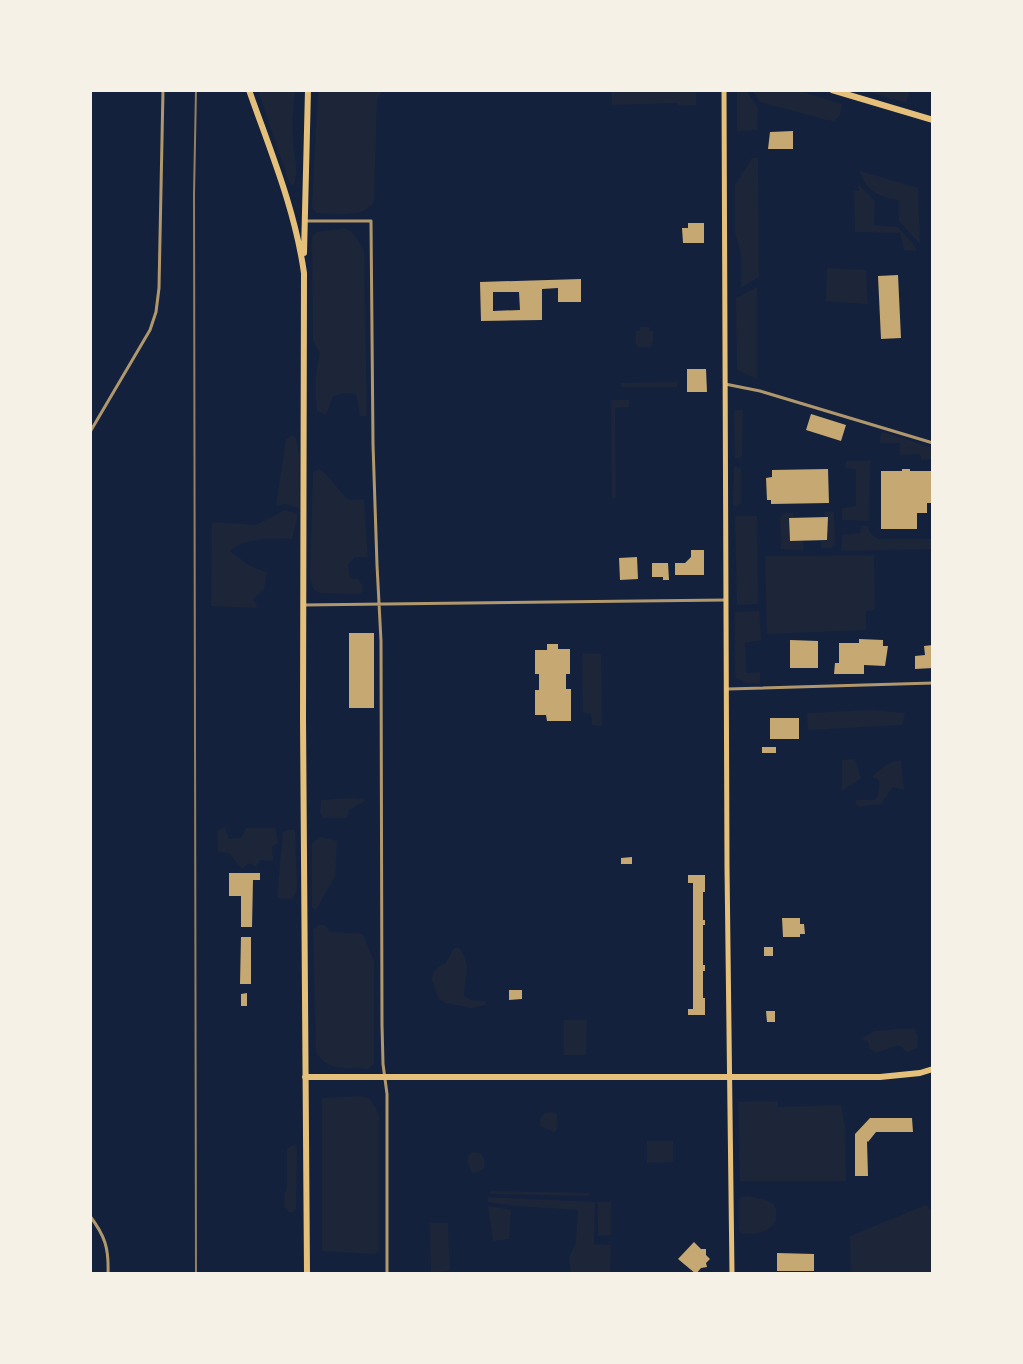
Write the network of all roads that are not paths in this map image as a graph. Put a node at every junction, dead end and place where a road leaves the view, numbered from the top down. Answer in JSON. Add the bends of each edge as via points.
{"nodes":[{"id":1,"x":163,"y":90,"type":"edge"},
{"id":2,"x":249,"y":90,"type":"edge"},
{"id":3,"x":308,"y":90,"type":"edge"},
{"id":4,"x":724,"y":90,"type":"edge"},
{"id":5,"x":832,"y":90,"type":"edge"},
{"id":6,"x":933,"y":120,"type":"edge"},
{"id":7,"x":305,"y":221,"type":"junction"},
{"id":8,"x":304,"y":273,"type":"junction"},
{"id":9,"x":725,"y":384,"type":"junction"},
{"id":10,"x":90,"y":432,"type":"edge"},
{"id":11,"x":933,"y":443,"type":"edge"},
{"id":12,"x":726,"y":600,"type":"junction"},
{"id":13,"x":379,"y":604,"type":"junction"},
{"id":14,"x":303,"y":605,"type":"junction"},
{"id":15,"x":933,"y":683,"type":"edge"},
{"id":16,"x":727,"y":689,"type":"junction"},
{"id":17,"x":933,"y":1069,"type":"edge"},
{"id":18,"x":385,"y":1076,"type":"junction"},
{"id":19,"x":305,"y":1077,"type":"junction"},
{"id":20,"x":729,"y":1078,"type":"junction"},
{"id":21,"x":90,"y":1216,"type":"edge"},
{"id":22,"x":108,"y":1274,"type":"edge"},
{"id":23,"x":307,"y":1274,"type":"edge"},
{"id":24,"x":387,"y":1274,"type":"edge"},
{"id":25,"x":732,"y":1274,"type":"edge"}],
"edges":[{"from":1,"to":10,"type":"street","via":[[156,312],[147,337]]},
{"from":2,"to":8,"type":"main road","via":[[289,203]]},
{"from":3,"to":7,"type":"main road"},
{"from":4,"to":9,"type":"main road"},
{"from":5,"to":6,"type":"main road"},
{"from":7,"to":8,"type":"main road"},
{"from":7,"to":13,"type":"street","via":[[371,221]]},
{"from":8,"to":14,"type":"main road"},
{"from":9,"to":11,"type":"street"},
{"from":9,"to":12,"type":"main road"},
{"from":12,"to":13,"type":"street"},
{"from":12,"to":16,"type":"main road"},
{"from":13,"to":14,"type":"street"},
{"from":13,"to":18,"type":"street"},
{"from":14,"to":19,"type":"main road"},
{"from":15,"to":16,"type":"street"},
{"from":16,"to":20,"type":"main road"},
{"from":17,"to":20,"type":"main road","via":[[880,1077]]},
{"from":18,"to":19,"type":"main road"},
{"from":18,"to":20,"type":"main road"},
{"from":18,"to":24,"type":"street"},
{"from":19,"to":23,"type":"main road"},
{"from":20,"to":25,"type":"main road"},
{"from":21,"to":22,"type":"street","via":[[106,1242]]}]}
